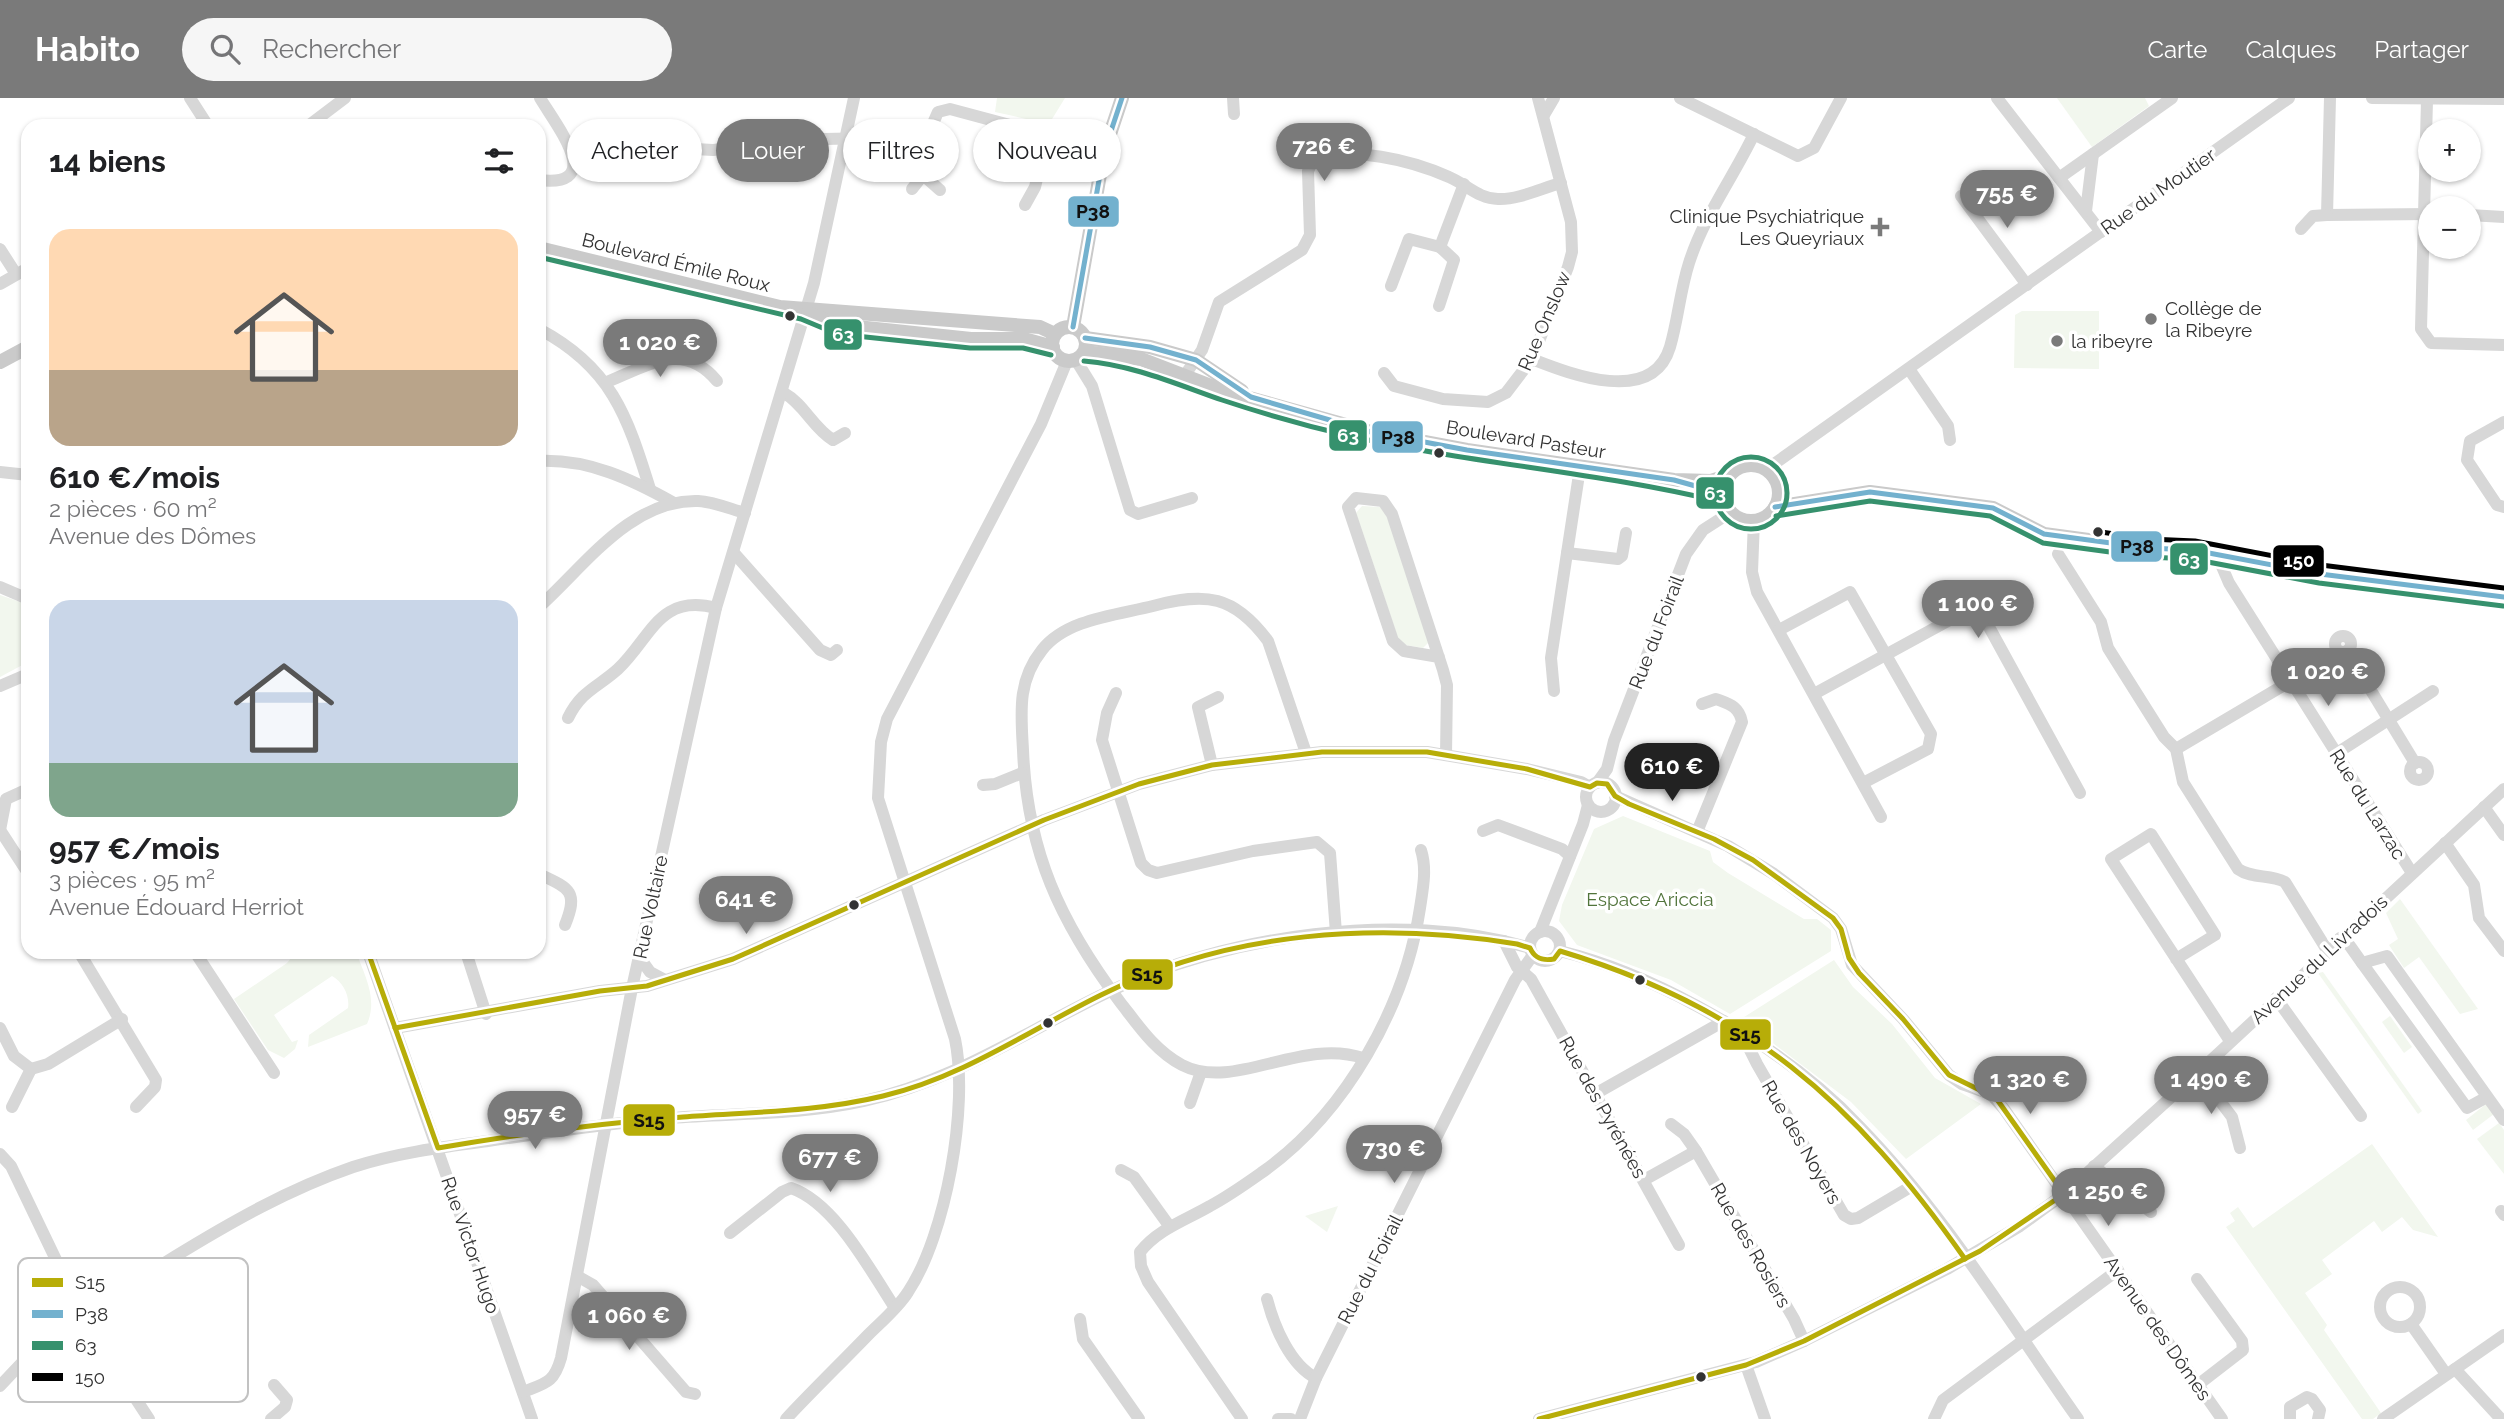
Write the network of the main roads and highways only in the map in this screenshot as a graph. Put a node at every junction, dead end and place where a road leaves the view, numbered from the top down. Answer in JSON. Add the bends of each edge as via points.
{"nodes":[{"id":1,"x":1122,"y":98,"type":"edge"},
{"id":2,"x":546,"y":250,"type":"edge"},
{"id":3,"x":1073,"y":327,"type":"junction"},
{"id":4,"x":1054,"y":341,"type":"junction"},
{"id":5,"x":21,"y":351,"type":"edge"},
{"id":6,"x":1078,"y":352,"type":"junction"},
{"id":7,"x":0,"y":362,"type":"edge"},
{"id":8,"x":1251,"y":397,"type":"junction"},
{"id":9,"x":1730,"y":475,"type":"junction"},
{"id":10,"x":1674,"y":480,"type":"junction"},
{"id":11,"x":1779,"y":489,"type":"junction"},
{"id":12,"x":1724,"y":494,"type":"junction"},
{"id":13,"x":1818,"y":501,"type":"junction"},
{"id":14,"x":1775,"y":507,"type":"junction"},
{"id":15,"x":2504,"y":597,"type":"edge"}],
"edges":[{"from":1,"to":3,"type":"main road","via":[[1104,152]]},
{"from":2,"to":4,"type":"main road","name":"Boulevard Émile Roux","via":[[804,311],[838,326],[971,339]]},
{"from":3,"to":4,"type":"main road","via":[[1063,328]]},
{"from":3,"to":6,"type":"main road"},
{"from":4,"to":6,"type":"main road","via":[[1058,356]]},
{"from":5,"to":7,"type":"main road"},
{"from":6,"to":8,"type":"main road","name":"Boulevard Pasteur","via":[[1142,359]]},
{"from":6,"to":8,"type":"main road","name":"Boulevard Pasteur","via":[[1150,346],[1196,360]]},
{"from":8,"to":10,"type":"main road","name":"Boulevard Pasteur","via":[[1371,432]]},
{"from":9,"to":10,"type":"main road","name":"Boulevard Pasteur","via":[[1711,481]]},
{"from":9,"to":11,"type":"main road","via":[[1751,465],[1767,470]]},
{"from":9,"to":12,"type":"main road"},
{"from":10,"to":12,"type":"main road","name":"Boulevard Pasteur"},
{"from":11,"to":13,"type":"main road"},
{"from":11,"to":14,"type":"main road"},
{"from":12,"to":14,"type":"main road","via":[[1738,517],[1763,518]]},
{"from":13,"to":14,"type":"main road"},
{"from":13,"to":15,"type":"main road","via":[[1870,492],[1966,505],[2007,513],[2044,534]]}]}
